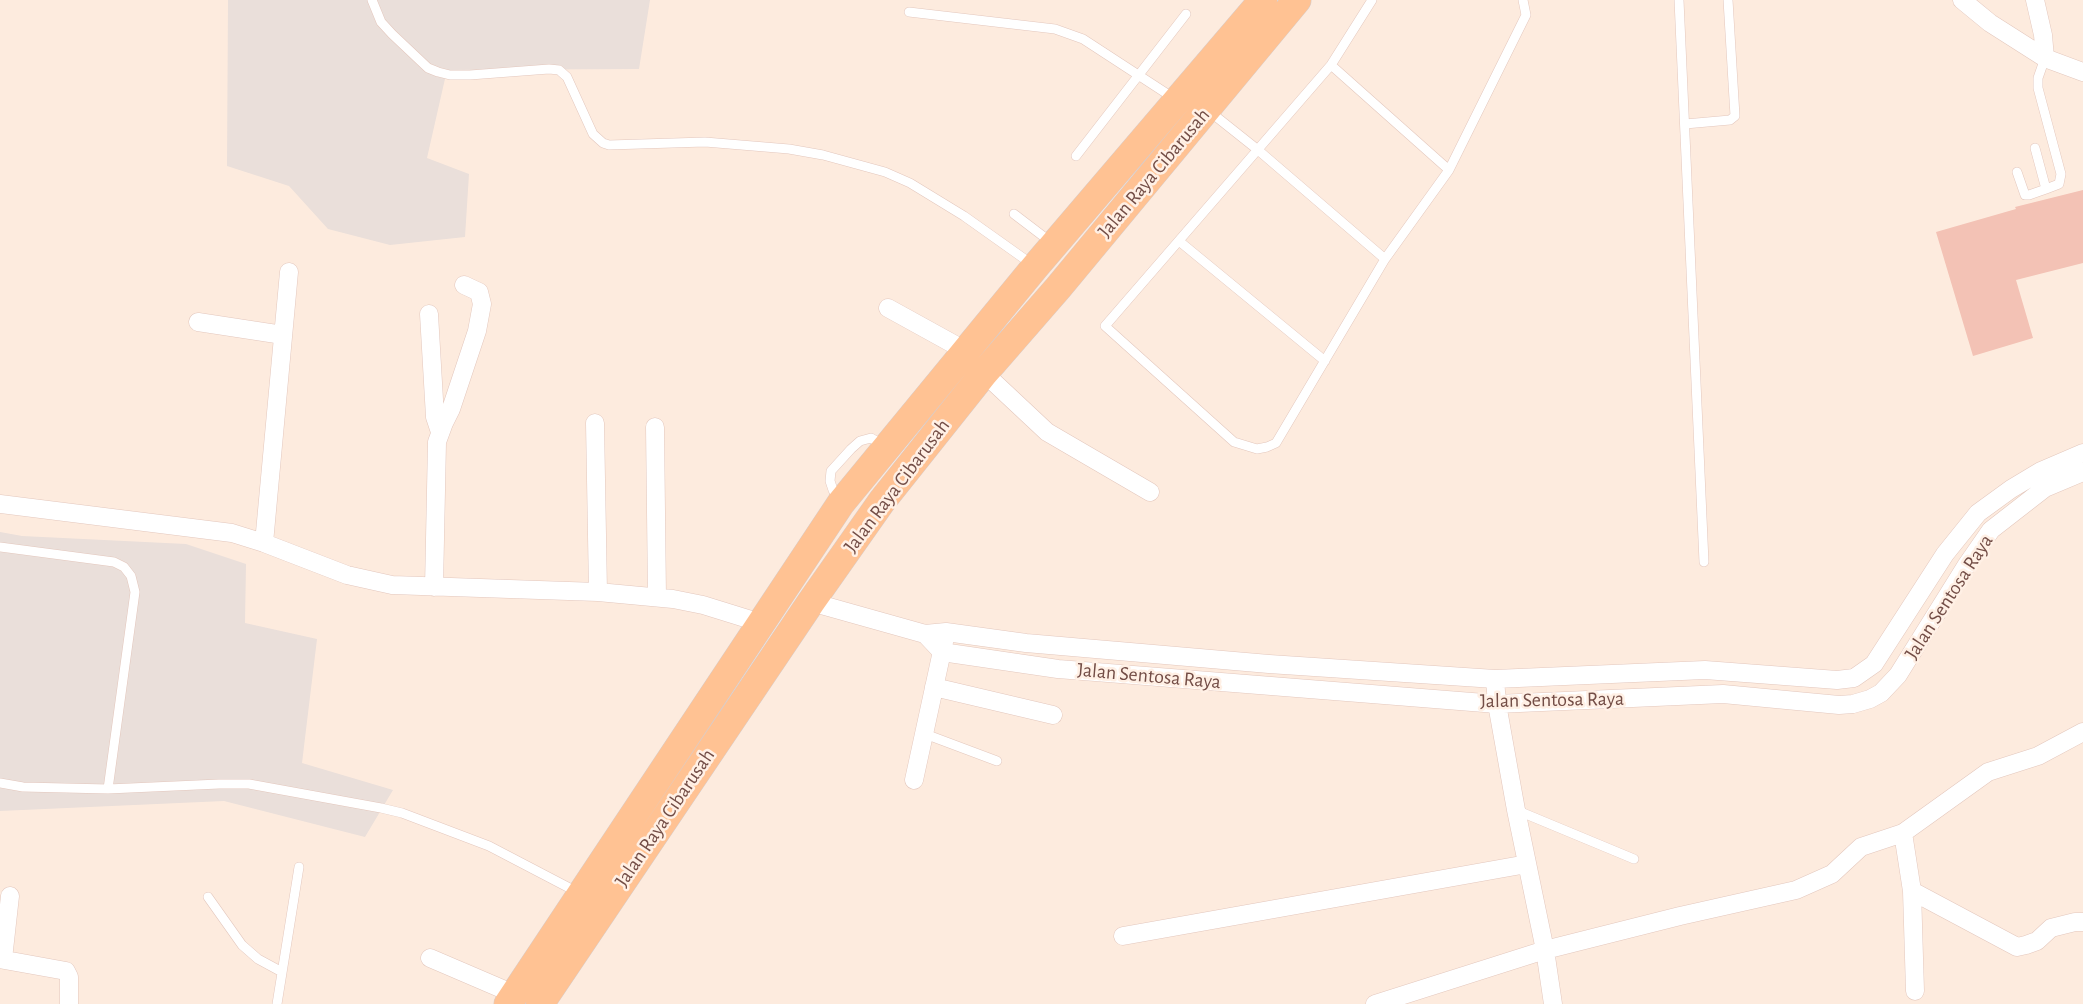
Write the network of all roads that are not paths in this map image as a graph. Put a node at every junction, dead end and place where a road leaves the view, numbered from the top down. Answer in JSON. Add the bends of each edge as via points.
{"nodes":[{"id":1,"x":372,"y":0,"type":"edge"},
{"id":2,"x":1263,"y":0,"type":"edge"},
{"id":3,"x":1297,"y":0,"type":"edge"},
{"id":4,"x":1372,"y":0,"type":"edge"},
{"id":5,"x":1523,"y":0,"type":"edge"},
{"id":6,"x":1679,"y":0,"type":"edge"},
{"id":7,"x":1728,"y":0,"type":"edge"},
{"id":8,"x":1962,"y":0,"type":"edge"},
{"id":9,"x":2035,"y":0,"type":"edge"},
{"id":10,"x":909,"y":12,"type":"dead end"},
{"id":11,"x":1186,"y":14,"type":"dead end"},
{"id":12,"x":2045,"y":58,"type":"junction"},
{"id":13,"x":1331,"y":65,"type":"junction"},
{"id":14,"x":2083,"y":72,"type":"edge"},
{"id":15,"x":1138,"y":75,"type":"junction"},
{"id":16,"x":1177,"y":100,"type":"junction"},
{"id":17,"x":1206,"y":109,"type":"junction"},
{"id":18,"x":1685,"y":124,"type":"junction"},
{"id":19,"x":2035,"y":148,"type":"dead end"},
{"id":20,"x":1258,"y":150,"type":"junction"},
{"id":21,"x":1076,"y":156,"type":"dead end"},
{"id":22,"x":1449,"y":170,"type":"junction"},
{"id":23,"x":2017,"y":172,"type":"dead end"},
{"id":24,"x":2046,"y":189,"type":"junction"},
{"id":25,"x":1014,"y":214,"type":"dead end"},
{"id":26,"x":1179,"y":241,"type":"junction"},
{"id":27,"x":1054,"y":244,"type":"junction"},
{"id":28,"x":1385,"y":259,"type":"junction"},
{"id":29,"x":1035,"y":267,"type":"junction"},
{"id":30,"x":289,"y":272,"type":"dead end"},
{"id":31,"x":464,"y":286,"type":"dead end"},
{"id":32,"x":888,"y":308,"type":"dead end"},
{"id":33,"x":429,"y":314,"type":"dead end"},
{"id":34,"x":198,"y":322,"type":"dead end"},
{"id":35,"x":283,"y":335,"type":"junction"},
{"id":36,"x":966,"y":350,"type":"junction"},
{"id":37,"x":1325,"y":361,"type":"junction"},
{"id":38,"x":984,"y":373,"type":"junction"},
{"id":39,"x":595,"y":423,"type":"dead end"},
{"id":40,"x":655,"y":427,"type":"dead end"},
{"id":41,"x":440,"y":432,"type":"junction"},
{"id":42,"x":2083,"y":453,"type":"edge"},
{"id":43,"x":2083,"y":472,"type":"edge"},
{"id":44,"x":1150,"y":492,"type":"dead end"},
{"id":45,"x":0,"y":504,"type":"edge"},
{"id":46,"x":264,"y":543,"type":"junction"},
{"id":47,"x":0,"y":548,"type":"edge"},
{"id":48,"x":1704,"y":562,"type":"dead end"},
{"id":49,"x":434,"y":587,"type":"junction"},
{"id":50,"x":598,"y":592,"type":"junction"},
{"id":51,"x":657,"y":597,"type":"junction"},
{"id":52,"x":811,"y":602,"type":"junction"},
{"id":53,"x":761,"y":623,"type":"junction"},
{"id":54,"x":946,"y":632,"type":"junction"},
{"id":55,"x":925,"y":634,"type":"junction"},
{"id":56,"x":942,"y":652,"type":"junction"},
{"id":57,"x":1495,"y":679,"type":"junction"},
{"id":58,"x":934,"y":687,"type":"junction"},
{"id":59,"x":1497,"y":704,"type":"junction"},
{"id":60,"x":1053,"y":714,"type":"dead end"},
{"id":61,"x":2083,"y":732,"type":"edge"},
{"id":62,"x":925,"y":734,"type":"junction"},
{"id":63,"x":997,"y":761,"type":"dead end"},
{"id":64,"x":914,"y":780,"type":"dead end"},
{"id":65,"x":0,"y":783,"type":"edge"},
{"id":66,"x":108,"y":789,"type":"junction"},
{"id":67,"x":1516,"y":810,"type":"junction"},
{"id":68,"x":1903,"y":833,"type":"junction"},
{"id":69,"x":1634,"y":859,"type":"dead end"},
{"id":70,"x":1527,"y":864,"type":"junction"},
{"id":71,"x":299,"y":867,"type":"dead end"},
{"id":72,"x":1912,"y":891,"type":"junction"},
{"id":73,"x":582,"y":894,"type":"junction"},
{"id":74,"x":10,"y":896,"type":"dead end"},
{"id":75,"x":208,"y":896,"type":"dead end"},
{"id":76,"x":2083,"y":922,"type":"edge"},
{"id":77,"x":1123,"y":936,"type":"dead end"},
{"id":78,"x":1545,"y":950,"type":"junction"},
{"id":79,"x":430,"y":958,"type":"dead end"},
{"id":80,"x":2,"y":959,"type":"edge"},
{"id":81,"x":282,"y":972,"type":"junction"},
{"id":82,"x":1915,"y":991,"type":"dead end"},
{"id":83,"x":511,"y":999,"type":"edge"},
{"id":84,"x":1400,"y":1000,"type":"edge"},
{"id":85,"x":69,"y":1004,"type":"edge"},
{"id":86,"x":277,"y":1004,"type":"edge"},
{"id":87,"x":540,"y":1004,"type":"edge"},
{"id":88,"x":1375,"y":1004,"type":"edge"},
{"id":89,"x":1553,"y":1004,"type":"edge"}],
"edges":[{"from":1,"to":29,"type":"lane","via":[[381,22],[392,34],[428,68],[438,72],[470,75],[559,70],[567,77],[593,134],[603,143],[706,142],[823,154],[885,172],[910,183],[964,216]]},
{"from":2,"to":16,"type":"main road","name":"Jalan Raya Cibarusah"},
{"from":3,"to":17,"type":"main road","name":"Jalan Raya Cibarusah"},
{"from":4,"to":13,"type":"lane"},
{"from":5,"to":22,"type":"lane","via":[[1526,15]]},
{"from":6,"to":18,"type":"lane"},
{"from":7,"to":18,"type":"lane","via":[[1735,116],[1730,120]]},
{"from":8,"to":12,"type":"street","via":[[1990,23]]},
{"from":9,"to":12,"type":"street"},
{"from":10,"to":15,"type":"lane","via":[[1056,28],[1083,39]]},
{"from":11,"to":15,"type":"lane"},
{"from":12,"to":14,"type":"street"},
{"from":12,"to":24,"type":"lane","via":[[2038,88],[2062,179],[2060,184]]},
{"from":13,"to":20,"type":"lane"},
{"from":13,"to":22,"type":"lane"},
{"from":15,"to":16,"type":"lane"},
{"from":15,"to":21,"type":"lane"},
{"from":16,"to":27,"type":"main road","name":"Jalan Raya Cibarusah"},
{"from":17,"to":20,"type":"lane"},
{"from":17,"to":38,"type":"main road","name":"Jalan Raya Cibarusah"},
{"from":18,"to":48,"type":"lane"},
{"from":19,"to":24,"type":"lane"},
{"from":20,"to":26,"type":"lane"},
{"from":20,"to":28,"type":"lane"},
{"from":22,"to":28,"type":"lane"},
{"from":23,"to":24,"type":"lane","via":[[2025,195]]},
{"from":25,"to":27,"type":"lane"},
{"from":26,"to":37,"type":"lane"},
{"from":26,"to":37,"type":"lane","via":[[1105,326],[1234,442],[1256,449],[1276,443]]},
{"from":27,"to":29,"type":"main road","name":"Jalan Raya Cibarusah"},
{"from":28,"to":37,"type":"lane"},
{"from":29,"to":36,"type":"main road","name":"Jalan Raya Cibarusah"},
{"from":30,"to":35,"type":"street"},
{"from":31,"to":41,"type":"street","via":[[479,292],[482,304],[474,340]]},
{"from":32,"to":36,"type":"street"},
{"from":33,"to":41,"type":"street","via":[[434,417]]},
{"from":34,"to":35,"type":"street"},
{"from":35,"to":46,"type":"street"},
{"from":36,"to":53,"type":"main road","name":"Jalan Raya Cibarusah","via":[[841,503]]},
{"from":38,"to":44,"type":"street","via":[[1048,432]]},
{"from":38,"to":52,"type":"main road","name":"Jalan Raya Cibarusah","via":[[882,501]]},
{"from":39,"to":50,"type":"street"},
{"from":40,"to":51,"type":"street"},
{"from":41,"to":49,"type":"street","via":[[436,452]]},
{"from":42,"to":57,"type":"street","name":"Jalan Sentosa Raya","via":[[2042,471],[1978,513],[1945,554],[1874,664],[1854,678],[1837,680],[1705,670]]},
{"from":43,"to":59,"type":"street","name":"Jalan Sentosa Raya","via":[[2045,488],[1992,530],[1898,675],[1889,687],[1870,699],[1839,705],[1723,694]]},
{"from":45,"to":46,"type":"street","via":[[232,533]]},
{"from":46,"to":49,"type":"street","via":[[347,575],[392,585]]},
{"from":47,"to":66,"type":"lane","via":[[114,562],[131,576],[135,592]]},
{"from":49,"to":50,"type":"street"},
{"from":50,"to":51,"type":"street"},
{"from":51,"to":53,"type":"street","via":[[703,605]]},
{"from":52,"to":55,"type":"street","name":"Jalan Sentosa Raya"},
{"from":52,"to":87,"type":"main road","name":"Jalan Raya Cibarusah"},
{"from":53,"to":73,"type":"main road","name":"Jalan Raya Cibarusah"},
{"from":54,"to":55,"type":"street","name":"Jalan Sentosa Raya"},
{"from":54,"to":56,"type":"street"},
{"from":54,"to":57,"type":"street","name":"Jalan Sentosa Raya","via":[[1026,643],[1250,663]]},
{"from":55,"to":56,"type":"street"},
{"from":56,"to":58,"type":"street"},
{"from":56,"to":59,"type":"street","name":"Jalan Sentosa Raya","via":[[1058,669]]},
{"from":57,"to":59,"type":"street"},
{"from":58,"to":60,"type":"street"},
{"from":58,"to":62,"type":"street"},
{"from":59,"to":67,"type":"street"},
{"from":61,"to":68,"type":"street","via":[[2038,756],[1988,772]]},
{"from":62,"to":63,"type":"lane"},
{"from":62,"to":64,"type":"street"},
{"from":65,"to":66,"type":"lane","via":[[23,787]]},
{"from":66,"to":73,"type":"lane","via":[[249,784],[381,808],[489,846]]},
{"from":67,"to":69,"type":"lane"},
{"from":67,"to":70,"type":"street"},
{"from":68,"to":72,"type":"street"},
{"from":68,"to":78,"type":"street","via":[[1861,847],[1832,874],[1796,890]]},
{"from":70,"to":77,"type":"street"},
{"from":70,"to":78,"type":"street"},
{"from":71,"to":81,"type":"lane"},
{"from":72,"to":76,"type":"street","via":[[2017,946],[2037,941],[2051,928]]},
{"from":72,"to":82,"type":"street"},
{"from":73,"to":83,"type":"main road","name":"Jalan Raya Cibarusah"},
{"from":74,"to":80,"type":"street"},
{"from":75,"to":81,"type":"lane","via":[[242,944],[258,959]]},
{"from":78,"to":84,"type":"street"},
{"from":78,"to":89,"type":"street"},
{"from":79,"to":83,"type":"street"},
{"from":80,"to":85,"type":"street","via":[[66,971]]},
{"from":81,"to":86,"type":"lane"},
{"from":84,"to":88,"type":"street"}]}
